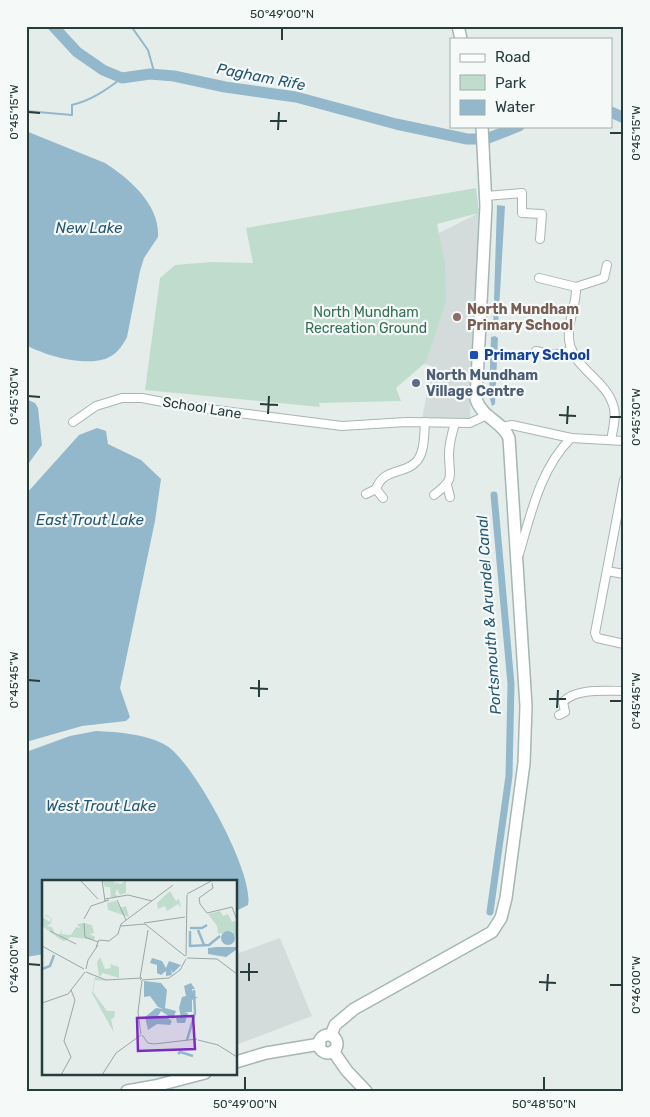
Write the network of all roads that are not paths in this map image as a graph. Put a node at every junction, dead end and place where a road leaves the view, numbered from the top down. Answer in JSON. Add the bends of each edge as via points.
{"nodes":[{"id":1,"x":482,"y":128,"type":"edge"},
{"id":2,"x":486,"y":196,"type":"junction"},
{"id":3,"x":540,"y":239,"type":"dead end"},
{"id":4,"x":607,"y":264,"type":"dead end"},
{"id":5,"x":539,"y":278,"type":"dead end"},
{"id":6,"x":576,"y":287,"type":"junction"},
{"id":7,"x":572,"y":350,"type":"junction"},
{"id":8,"x":536,"y":351,"type":"dead end"},
{"id":9,"x":485,"y":416,"type":"junction"},
{"id":10,"x":73,"y":422,"type":"dead end"},
{"id":11,"x":425,"y":422,"type":"junction"},
{"id":12,"x":455,"y":423,"type":"junction"},
{"id":13,"x":501,"y":427,"type":"junction"},
{"id":14,"x":571,"y":438,"type":"junction"},
{"id":15,"x":611,"y":440,"type":"junction"},
{"id":16,"x":624,"y":441,"type":"edge"},
{"id":17,"x":624,"y":480,"type":"edge"},
{"id":18,"x":447,"y":485,"type":"junction"},
{"id":19,"x":376,"y":489,"type":"junction"},
{"id":20,"x":366,"y":494,"type":"dead end"},
{"id":21,"x":434,"y":495,"type":"dead end"},
{"id":22,"x":450,"y":497,"type":"dead end"},
{"id":23,"x":383,"y":498,"type":"dead end"},
{"id":24,"x":516,"y":563,"type":"junction"},
{"id":25,"x":607,"y":571,"type":"junction"},
{"id":26,"x":624,"y":574,"type":"edge"},
{"id":27,"x":624,"y":644,"type":"edge"},
{"id":28,"x":624,"y":691,"type":"edge"},
{"id":29,"x":559,"y":715,"type":"dead end"},
{"id":30,"x":331,"y":1035,"type":"junction"},
{"id":31,"x":320,"y":1044,"type":"junction"},
{"id":32,"x":334,"y":1050,"type":"junction"},
{"id":33,"x":238,"y":1061,"type":"edge"},
{"id":34,"x":200,"y":1074,"type":"edge"},
{"id":35,"x":127,"y":1091,"type":"edge"},
{"id":36,"x":366,"y":1091,"type":"edge"}],
"edges":[{"from":1,"to":2,"type":"main road"},
{"from":2,"to":3,"type":"street","via":[[522,193],[522,213],[542,214]]},
{"from":2,"to":9,"type":"main road","via":[[476,377],[476,399]]},
{"from":4,"to":6,"type":"street","via":[[604,278]]},
{"from":5,"to":6,"type":"street"},
{"from":6,"to":7,"type":"street","via":[[569,334]]},
{"from":7,"to":8,"type":"street","via":[[554,355]]},
{"from":7,"to":15,"type":"street","via":[[613,404]]},
{"from":9,"to":12,"type":"street","name":"School Lane","via":[[470,423]]},
{"from":9,"to":13,"type":"main road"},
{"from":10,"to":11,"type":"street","name":"School Lane","via":[[96,406],[122,398],[142,398],[342,426]]},
{"from":11,"to":12,"type":"street","name":"School Lane"},
{"from":11,"to":19,"type":"street","via":[[421,453],[416,462],[386,475]]},
{"from":12,"to":18,"type":"street","via":[[449,457],[452,472]]},
{"from":13,"to":14,"type":"street","via":[[512,425]]},
{"from":13,"to":24,"type":"main road","via":[[509,438]]},
{"from":14,"to":15,"type":"street"},
{"from":14,"to":24,"type":"street","via":[[556,455],[538,492]]},
{"from":15,"to":16,"type":"street"},
{"from":17,"to":25,"type":"street"},
{"from":18,"to":21,"type":"street"},
{"from":18,"to":22,"type":"street"},
{"from":19,"to":20,"type":"street"},
{"from":19,"to":23,"type":"street"},
{"from":24,"to":30,"type":"main road","via":[[526,731],[519,804],[501,918],[492,932],[484,937],[354,1009],[335,1025]]},
{"from":25,"to":26,"type":"street"},
{"from":25,"to":27,"type":"street","via":[[595,633],[597,638]]},
{"from":28,"to":29,"type":"street","via":[[568,696],[563,702],[565,712]]},
{"from":30,"to":31,"type":"main road","via":[[323,1037]]},
{"from":30,"to":32,"type":"main road","via":[[337,1044]]},
{"from":31,"to":32,"type":"main road","via":[[324,1051]]},
{"from":31,"to":33,"type":"main road"},
{"from":32,"to":36,"type":"main road","via":[[346,1071]]},
{"from":34,"to":35,"type":"main road"}]}
